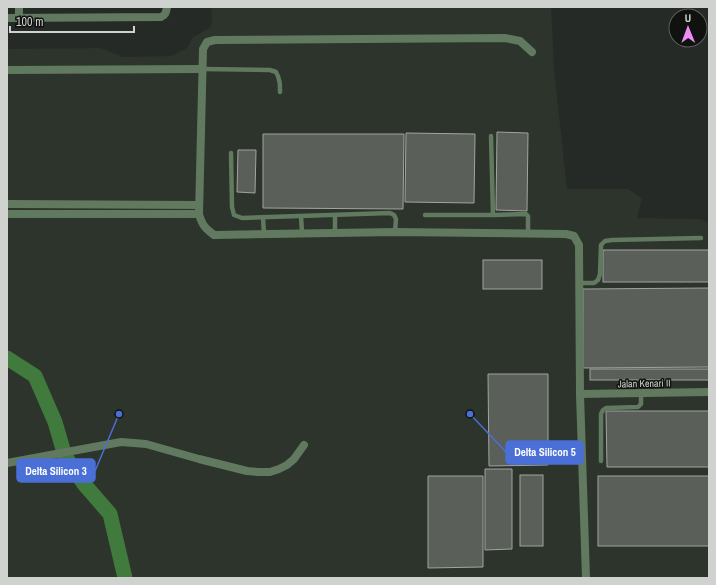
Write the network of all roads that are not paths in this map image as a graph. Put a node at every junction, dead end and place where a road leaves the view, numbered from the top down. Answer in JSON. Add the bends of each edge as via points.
{"nodes":[{"id":1,"x":19,"y":7,"type":"edge"},
{"id":2,"x":166,"y":7,"type":"edge"},
{"id":3,"x":7,"y":18,"type":"edge"},
{"id":4,"x":19,"y":18,"type":"junction"},
{"id":5,"x":532,"y":52,"type":"dead end"},
{"id":6,"x":7,"y":70,"type":"edge"},
{"id":7,"x":202,"y":70,"type":"junction"},
{"id":8,"x":280,"y":92,"type":"dead end"},
{"id":9,"x":491,"y":136,"type":"dead end"},
{"id":10,"x":231,"y":153,"type":"dead end"},
{"id":11,"x":7,"y":204,"type":"edge"},
{"id":12,"x":199,"y":205,"type":"junction"},
{"id":13,"x":7,"y":214,"type":"edge"},
{"id":14,"x":199,"y":214,"type":"junction"},
{"id":15,"x":335,"y":215,"type":"junction"},
{"id":16,"x":425,"y":215,"type":"dead end"},
{"id":17,"x":493,"y":215,"type":"junction"},
{"id":18,"x":301,"y":216,"type":"junction"},
{"id":19,"x":263,"y":217,"type":"junction"},
{"id":20,"x":395,"y":232,"type":"junction"},
{"id":21,"x":302,"y":233,"type":"junction"},
{"id":22,"x":335,"y":233,"type":"junction"},
{"id":23,"x":264,"y":234,"type":"junction"},
{"id":24,"x":528,"y":234,"type":"junction"},
{"id":25,"x":701,"y":238,"type":"dead end"},
{"id":26,"x":580,"y":283,"type":"junction"},
{"id":27,"x":709,"y":392,"type":"edge"},
{"id":28,"x":641,"y":393,"type":"junction"},
{"id":29,"x":580,"y":394,"type":"junction"},
{"id":30,"x":304,"y":446,"type":"dead end"},
{"id":31,"x":601,"y":461,"type":"dead end"},
{"id":32,"x":7,"y":463,"type":"edge"},
{"id":33,"x":586,"y":578,"type":"edge"}],
"edges":[{"from":1,"to":4,"type":"street"},
{"from":2,"to":4,"type":"street","via":[[166,12],[161,17]]},
{"from":3,"to":4,"type":"street"},
{"from":5,"to":7,"type":"street","via":[[520,41],[505,38],[214,40],[207,42],[203,49]]},
{"from":6,"to":7,"type":"street"},
{"from":7,"to":8,"type":"lane","via":[[270,70],[276,72],[279,77]]},
{"from":7,"to":12,"type":"street"},
{"from":9,"to":17,"type":"lane"},
{"from":10,"to":19,"type":"lane","via":[[234,215],[242,218]]},
{"from":11,"to":12,"type":"street"},
{"from":12,"to":14,"type":"street"},
{"from":13,"to":14,"type":"street"},
{"from":14,"to":23,"type":"street","via":[[205,228],[214,235]]},
{"from":15,"to":18,"type":"lane"},
{"from":15,"to":20,"type":"lane","via":[[390,213],[396,219]]},
{"from":15,"to":22,"type":"lane"},
{"from":16,"to":17,"type":"lane"},
{"from":17,"to":24,"type":"lane","via":[[526,214]]},
{"from":18,"to":19,"type":"lane"},
{"from":18,"to":21,"type":"lane"},
{"from":19,"to":23,"type":"lane"},
{"from":20,"to":22,"type":"street"},
{"from":20,"to":24,"type":"street"},
{"from":21,"to":22,"type":"street"},
{"from":21,"to":23,"type":"street"},
{"from":24,"to":26,"type":"street","via":[[574,236],[579,245]]},
{"from":25,"to":26,"type":"lane","via":[[605,241],[601,245],[598,280],[594,283]]},
{"from":26,"to":29,"type":"street"},
{"from":27,"to":28,"type":"street","name":"Jalan Kenari II"},
{"from":28,"to":29,"type":"street","name":"Jalan Kenari II"},
{"from":28,"to":31,"type":"lane","via":[[641,404],[638,407],[603,410]]},
{"from":29,"to":33,"type":"street"},
{"from":30,"to":32,"type":"street","via":[[287,465],[270,472],[224,466],[146,444],[122,442]]}]}
